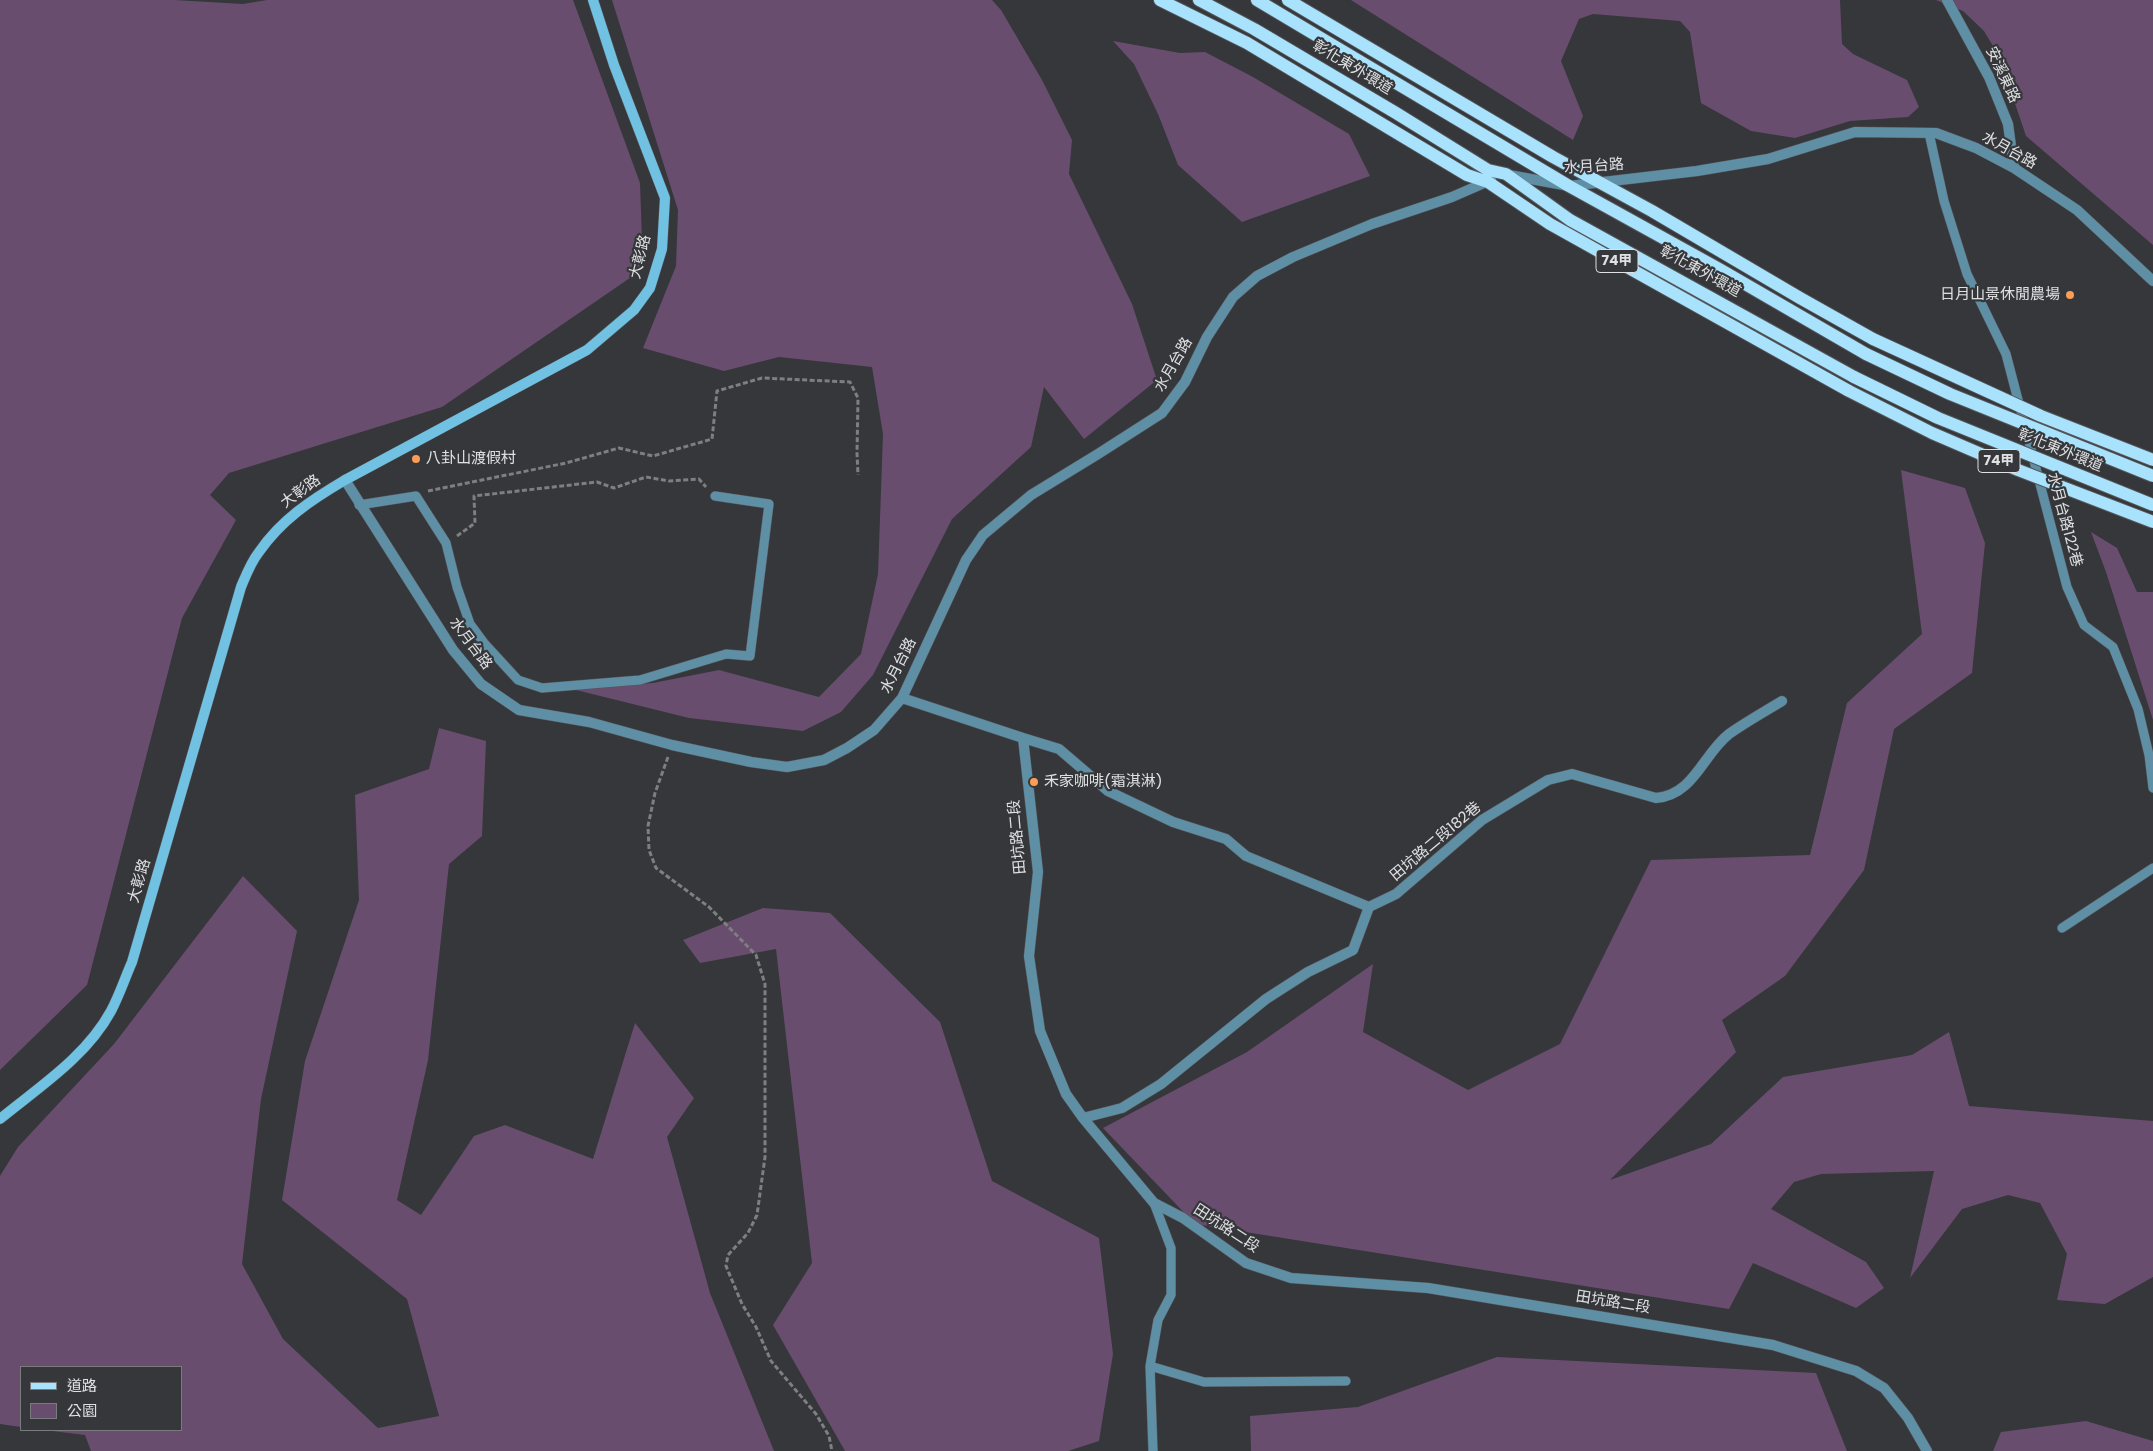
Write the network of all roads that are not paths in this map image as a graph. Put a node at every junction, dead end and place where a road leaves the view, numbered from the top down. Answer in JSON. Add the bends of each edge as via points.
{"nodes":[{"id":1,"x":593,"y":0,"type":"edge"},
{"id":2,"x":1160,"y":0,"type":"edge"},
{"id":3,"x":1199,"y":0,"type":"edge"},
{"id":4,"x":1257,"y":0,"type":"edge"},
{"id":5,"x":1288,"y":0,"type":"edge"},
{"id":6,"x":1947,"y":0,"type":"edge"},
{"id":7,"x":1929,"y":133,"type":"junction"},
{"id":8,"x":2014,"y":168,"type":"junction"},
{"id":9,"x":1506,"y":174,"type":"junction"},
{"id":10,"x":1488,"y":182,"type":"junction"},
{"id":11,"x":1600,"y":183,"type":"junction"},
{"id":12,"x":1569,"y":186,"type":"junction"},
{"id":13,"x":2153,"y":281,"type":"edge"},
{"id":14,"x":2153,"y":460,"type":"edge"},
{"id":15,"x":2153,"y":476,"type":"edge"},
{"id":16,"x":344,"y":480,"type":"junction"},
{"id":17,"x":715,"y":496,"type":"road end"},
{"id":18,"x":359,"y":505,"type":"junction"},
{"id":19,"x":2153,"y":505,"type":"edge"},
{"id":20,"x":2153,"y":522,"type":"edge"},
{"id":21,"x":902,"y":698,"type":"junction"},
{"id":22,"x":1782,"y":701,"type":"dead end"},
{"id":23,"x":1023,"y":738,"type":"junction"},
{"id":24,"x":2153,"y":788,"type":"edge"},
{"id":25,"x":2153,"y":868,"type":"edge"},
{"id":26,"x":1368,"y":907,"type":"junction"},
{"id":27,"x":2062,"y":928,"type":"dead end"},
{"id":28,"x":1083,"y":1118,"type":"junction"},
{"id":29,"x":0,"y":1119,"type":"edge"},
{"id":30,"x":1154,"y":1203,"type":"junction"},
{"id":31,"x":1150,"y":1366,"type":"junction"},
{"id":32,"x":1346,"y":1381,"type":"dead end"},
{"id":33,"x":1153,"y":1451,"type":"edge"},
{"id":34,"x":1927,"y":1451,"type":"edge"}],
"edges":[{"from":1,"to":16,"type":"main road","name":"大彰路","via":[[665,198],[662,249],[650,288],[634,310],[587,350]]},
{"from":2,"to":10,"type":"main road","number":"74甲","via":[[1247,43],[1467,174]]},
{"from":3,"to":9,"type":"main road","name":"彰化東外環道","number":"74甲","via":[[1488,170]]},
{"from":4,"to":12,"type":"main road","name":"彰化東外環道"},
{"from":5,"to":11,"type":"main road"},
{"from":6,"to":8,"type":"street","name":"安溪東路","via":[[1989,77],[2008,124]]},
{"from":7,"to":8,"type":"street","name":"水月台路","via":[[1976,148]]},
{"from":7,"to":11,"type":"street","name":"水月台路","via":[[1855,132],[1768,159]]},
{"from":7,"to":24,"type":"lane","name":"水月台路122巷","via":[[1944,201],[1967,274],[2006,354],[2068,587],[2084,625],[2114,647],[2138,709]]},
{"from":8,"to":13,"type":"street","name":"水月台路","via":[[2077,210]]},
{"from":9,"to":10,"type":"street","name":"水月台路"},
{"from":9,"to":12,"type":"street","name":"水月台路"},
{"from":9,"to":19,"type":"main road","name":"彰化東外環道","number":"74甲","bridge":true,"via":[[1570,220],[1854,377],[1938,418]]},
{"from":10,"to":20,"type":"main road","number":"74甲","bridge":true,"via":[[1550,224],[1848,391],[1932,433]]},
{"from":10,"to":21,"type":"street","name":"水月台路","via":[[1372,224],[1257,276],[1233,298],[1207,337],[1185,382],[1162,413],[1031,495],[983,535],[966,560]]},
{"from":11,"to":12,"type":"street","name":"水月台路"},
{"from":11,"to":14,"type":"main road","bridge":true,"via":[[1873,339],[2041,416]]},
{"from":12,"to":15,"type":"main road","name":"彰化東外環道","bridge":true,"via":[[1866,354],[1958,398]]},
{"from":16,"to":18,"type":"street","name":"水月台路"},
{"from":16,"to":29,"type":"main road","name":"大彰路","via":[[308,502],[277,529],[258,553],[241,586],[132,962],[111,1012],[87,1045]]},
{"from":17,"to":18,"type":"lane","via":[[769,504],[750,656],[726,654],[640,680],[542,688],[518,680],[470,624],[456,587],[446,543],[416,496]]},
{"from":18,"to":21,"type":"street","name":"水月台路","via":[[453,650],[481,684],[519,710],[589,722],[672,745],[787,767],[824,760],[847,748],[874,730]]},
{"from":21,"to":23,"type":"street"},
{"from":22,"to":26,"type":"street","name":"田坑路二段182巷","via":[[1728,735],[1687,784],[1670,797],[1656,798],[1572,774],[1548,780],[1482,820],[1396,894]]},
{"from":23,"to":26,"type":"street","via":[[1058,749],[1108,791],[1173,822],[1226,839],[1246,856]]},
{"from":23,"to":28,"type":"street","name":"田坑路二段","via":[[1038,872],[1029,956],[1040,1031],[1066,1094]]},
{"from":25,"to":27,"type":"lane"},
{"from":26,"to":28,"type":"street","via":[[1354,950],[1308,972],[1266,999],[1161,1084],[1122,1108]]},
{"from":28,"to":30,"type":"street","name":"田坑路二段"},
{"from":30,"to":31,"type":"lane","via":[[1171,1248],[1171,1295],[1158,1320]]},
{"from":30,"to":34,"type":"street","name":"田坑路二段","via":[[1183,1218],[1246,1262],[1291,1278],[1428,1288],[1772,1345],[1847,1368],[1884,1388],[1908,1418]]},
{"from":31,"to":32,"type":"lane","via":[[1204,1382]]},
{"from":31,"to":33,"type":"lane"}]}
